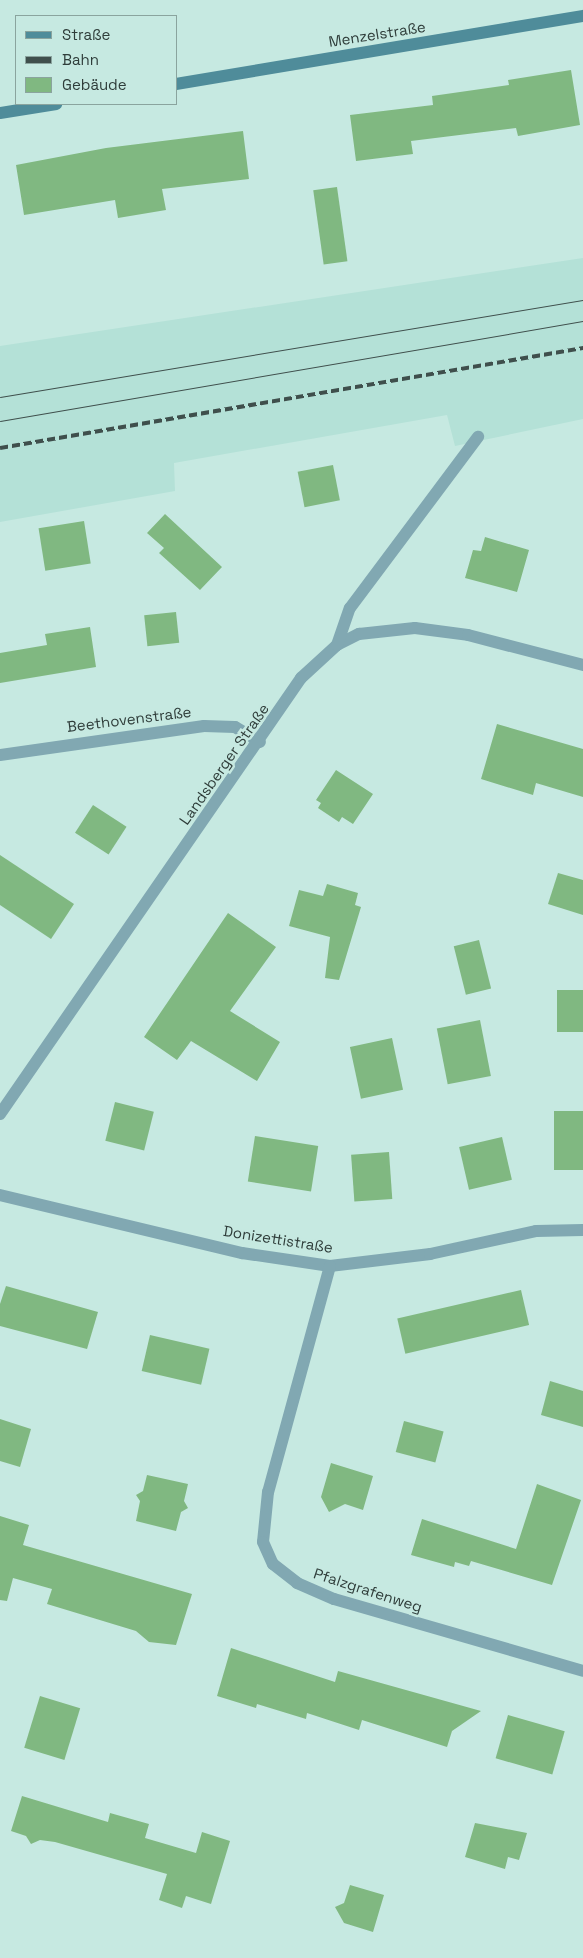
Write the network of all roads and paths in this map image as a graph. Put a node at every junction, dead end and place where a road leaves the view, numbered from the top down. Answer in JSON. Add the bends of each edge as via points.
{"nodes":[{"id":1,"x":583,"y":16,"type":"edge"},
{"id":2,"x":178,"y":84,"type":"edge"},
{"id":3,"x":50,"y":105,"type":"edge"},
{"id":4,"x":0,"y":113,"type":"edge"},
{"id":5,"x":478,"y":437,"type":"dead end"},
{"id":6,"x":337,"y":646,"type":"junction"},
{"id":7,"x":581,"y":667,"type":"edge"},
{"id":8,"x":260,"y":742,"type":"junction"},
{"id":9,"x":0,"y":755,"type":"edge"},
{"id":10,"x":0,"y":1114,"type":"edge"},
{"id":11,"x":0,"y":1195,"type":"edge"},
{"id":12,"x":583,"y":1230,"type":"edge"},
{"id":13,"x":330,"y":1266,"type":"junction"},
{"id":14,"x":583,"y":1671,"type":"edge"}],
"edges":[{"from":1,"to":2,"type":"street","name":"Menzelstraße"},
{"from":3,"to":4,"type":"street"},
{"from":5,"to":6,"type":"street","name":"Landsberger Straße","via":[[350,608]]},
{"from":6,"to":7,"type":"street","via":[[359,634],[415,628],[468,635]]},
{"from":6,"to":8,"type":"street","name":"Landsberger Straße","via":[[301,678]]},
{"from":8,"to":9,"type":"street","name":"Beethovenstraße","via":[[235,727],[204,726]]},
{"from":8,"to":10,"type":"street","name":"Landsberger Straße"},
{"from":11,"to":13,"type":"street","name":"Donizettistraße","via":[[242,1253]]},
{"from":12,"to":13,"type":"street","name":"Donizettistraße","via":[[536,1231],[430,1254]]},
{"from":13,"to":14,"type":"street","name":"Pfalzgrafenweg","via":[[268,1492],[263,1542],[273,1564],[297,1583],[334,1599]]}]}
